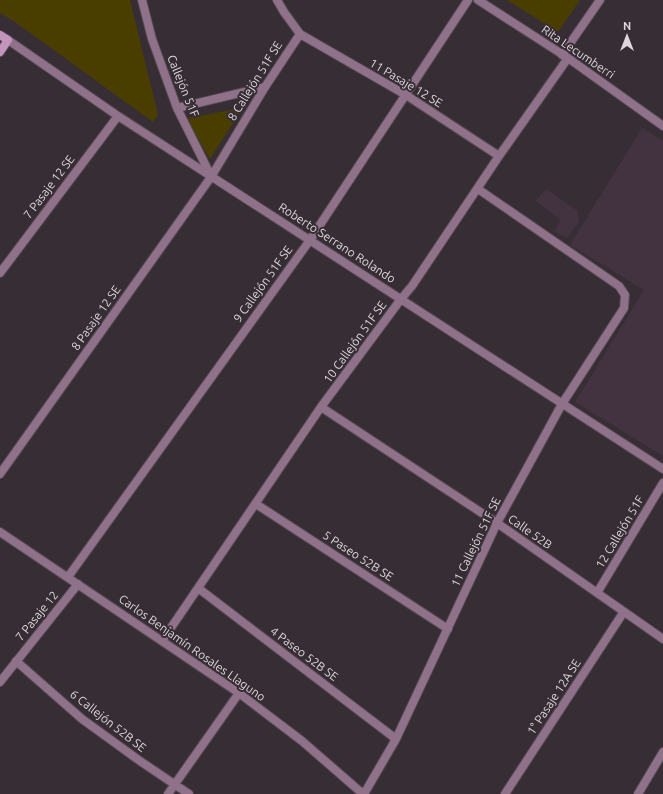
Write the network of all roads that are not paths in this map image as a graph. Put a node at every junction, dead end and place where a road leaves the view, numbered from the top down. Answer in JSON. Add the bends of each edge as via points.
{"nodes":[{"id":1,"x":142,"y":0,"type":"edge"},
{"id":2,"x":277,"y":0,"type":"edge"},
{"id":3,"x":468,"y":0,"type":"edge"},
{"id":4,"x":478,"y":0,"type":"edge"},
{"id":5,"x":600,"y":0,"type":"edge"},
{"id":6,"x":0,"y":34,"type":"edge"},
{"id":7,"x":300,"y":34,"type":"junction"},
{"id":8,"x":8,"y":40,"type":"junction"},
{"id":9,"x":0,"y":52,"type":"edge"},
{"id":10,"x":565,"y":56,"type":"junction"},
{"id":11,"x":264,"y":87,"type":"junction"},
{"id":12,"x":406,"y":95,"type":"junction"},
{"id":13,"x":177,"y":108,"type":"junction"},
{"id":14,"x":118,"y":116,"type":"junction"},
{"id":15,"x":662,"y":124,"type":"edge"},
{"id":16,"x":499,"y":156,"type":"junction"},
{"id":17,"x":211,"y":176,"type":"junction"},
{"id":18,"x":478,"y":189,"type":"junction"},
{"id":19,"x":310,"y":240,"type":"junction"},
{"id":20,"x":0,"y":274,"type":"edge"},
{"id":21,"x":401,"y":299,"type":"junction"},
{"id":22,"x":562,"y":404,"type":"junction"},
{"id":23,"x":322,"y":407,"type":"junction"},
{"id":24,"x":663,"y":469,"type":"edge"},
{"id":25,"x":0,"y":474,"type":"edge"},
{"id":26,"x":663,"y":483,"type":"edge"},
{"id":27,"x":256,"y":504,"type":"junction"},
{"id":28,"x":497,"y":524,"type":"junction"},
{"id":29,"x":0,"y":532,"type":"edge"},
{"id":30,"x":68,"y":577,"type":"junction"},
{"id":31,"x":78,"y":584,"type":"junction"},
{"id":32,"x":198,"y":588,"type":"junction"},
{"id":33,"x":597,"y":594,"type":"junction"},
{"id":34,"x":623,"y":613,"type":"junction"},
{"id":35,"x":448,"y":629,"type":"junction"},
{"id":36,"x":663,"y":639,"type":"edge"},
{"id":37,"x":162,"y":641,"type":"junction"},
{"id":38,"x":16,"y":661,"type":"junction"},
{"id":39,"x":0,"y":682,"type":"edge"},
{"id":40,"x":239,"y":693,"type":"junction"},
{"id":41,"x":396,"y":739,"type":"junction"},
{"id":42,"x":663,"y":752,"type":"edge"},
{"id":43,"x":174,"y":784,"type":"junction"},
{"id":44,"x":168,"y":794,"type":"edge"},
{"id":45,"x":189,"y":794,"type":"edge"},
{"id":46,"x":364,"y":794,"type":"edge"},
{"id":47,"x":505,"y":794,"type":"edge"},
{"id":48,"x":638,"y":794,"type":"edge"}],
"edges":[{"from":1,"to":13,"type":"street","name":"Callejón 51F","via":[[152,39]]},
{"from":2,"to":7,"type":"street"},
{"from":3,"to":12,"type":"street","name":"9 Callejón 51F SE"},
{"from":4,"to":10,"type":"street","name":"Rita Lecumberri"},
{"from":5,"to":10,"type":"street","name":"10 Callejón 51F SE"},
{"from":6,"to":8,"type":"street","name":"Roberto Serrano Rolando"},
{"from":7,"to":11,"type":"street","name":"8 Callejón 51F SE"},
{"from":7,"to":12,"type":"street","name":"11 Pasaje 12 SE"},
{"from":8,"to":9,"type":"street"},
{"from":8,"to":14,"type":"street","name":"Roberto Serrano Rolando"},
{"from":10,"to":15,"type":"street","name":"Rita Lecumberri"},
{"from":10,"to":16,"type":"street","name":"10 Callejón 51F SE"},
{"from":11,"to":13,"type":"street"},
{"from":11,"to":17,"type":"street","name":"8 Callejón 51F SE"},
{"from":12,"to":16,"type":"street","name":"11 Pasaje 12 SE"},
{"from":12,"to":19,"type":"street","name":"9 Callejón 51F SE"},
{"from":13,"to":17,"type":"street","name":"Callejón 51F"},
{"from":14,"to":17,"type":"street","name":"Roberto Serrano Rolando"},
{"from":14,"to":20,"type":"street","name":"7 Pasaje 12 SE"},
{"from":16,"to":18,"type":"street","name":"10 Callejón 51F SE"},
{"from":17,"to":19,"type":"street","name":"Roberto Serrano Rolando"},
{"from":17,"to":25,"type":"street","name":"8 Pasaje 12 SE"},
{"from":18,"to":21,"type":"street","name":"10 Callejón 51F SE"},
{"from":18,"to":22,"type":"street","name":"11 Callejón 51F SE","via":[[619,286],[625,295],[624,308]]},
{"from":19,"to":21,"type":"street","name":"Roberto Serrano Rolando"},
{"from":19,"to":30,"type":"street","name":"9 Callejón 51F SE"},
{"from":21,"to":22,"type":"street","name":"Roberto Serrano Rolando"},
{"from":21,"to":23,"type":"street","name":"10 Callejón 51F SE"},
{"from":22,"to":24,"type":"street","name":"Roberto Serrano Rolando"},
{"from":22,"to":28,"type":"street","name":"11 Callejón 51F SE"},
{"from":23,"to":27,"type":"street","name":"10 Callejón 51F SE"},
{"from":23,"to":28,"type":"street","name":"Calle 52B"},
{"from":26,"to":33,"type":"street","name":"12 Callejón 51F"},
{"from":27,"to":32,"type":"street","name":"10 Callejón 51F SE"},
{"from":27,"to":35,"type":"street","name":"5 Paseo 52B SE"},
{"from":28,"to":33,"type":"street","name":"Calle 52B"},
{"from":28,"to":35,"type":"street","name":"11 Callejón 51F SE"},
{"from":29,"to":30,"type":"street","name":"Carlos Benjamín Rosales Llaguno"},
{"from":30,"to":31,"type":"street","name":"Carlos Benjamín Rosales Llaguno"},
{"from":31,"to":37,"type":"street","name":"Carlos Benjamín Rosales Llaguno"},
{"from":31,"to":38,"type":"street","name":"7 Pasaje 12"},
{"from":32,"to":37,"type":"street","name":"10 Callejón 51F SE"},
{"from":32,"to":41,"type":"street","name":"4 Paseo 52B SE"},
{"from":33,"to":34,"type":"street","name":"Calle 52B"},
{"from":34,"to":36,"type":"street","name":"Calle 52B"},
{"from":34,"to":47,"type":"street","name":"1° Pasaje 12A SE"},
{"from":35,"to":41,"type":"street","name":"11 Callejón 51F SE"},
{"from":37,"to":40,"type":"street","name":"Carlos Benjamín Rosales Llaguno"},
{"from":38,"to":39,"type":"street","name":"7 Pasaje 12"},
{"from":38,"to":43,"type":"street","name":"6 Callejón 52B SE","via":[[82,719]]},
{"from":40,"to":43,"type":"street"},
{"from":40,"to":46,"type":"street","name":"Carlos Benjamín Rosales Llaguno","via":[[302,740]]},
{"from":41,"to":46,"type":"street","name":"11 Callejón 51F SE"},
{"from":42,"to":48,"type":"street"},
{"from":43,"to":44,"type":"street"},
{"from":43,"to":45,"type":"street","name":"6 Callejón 52B SE"}]}
